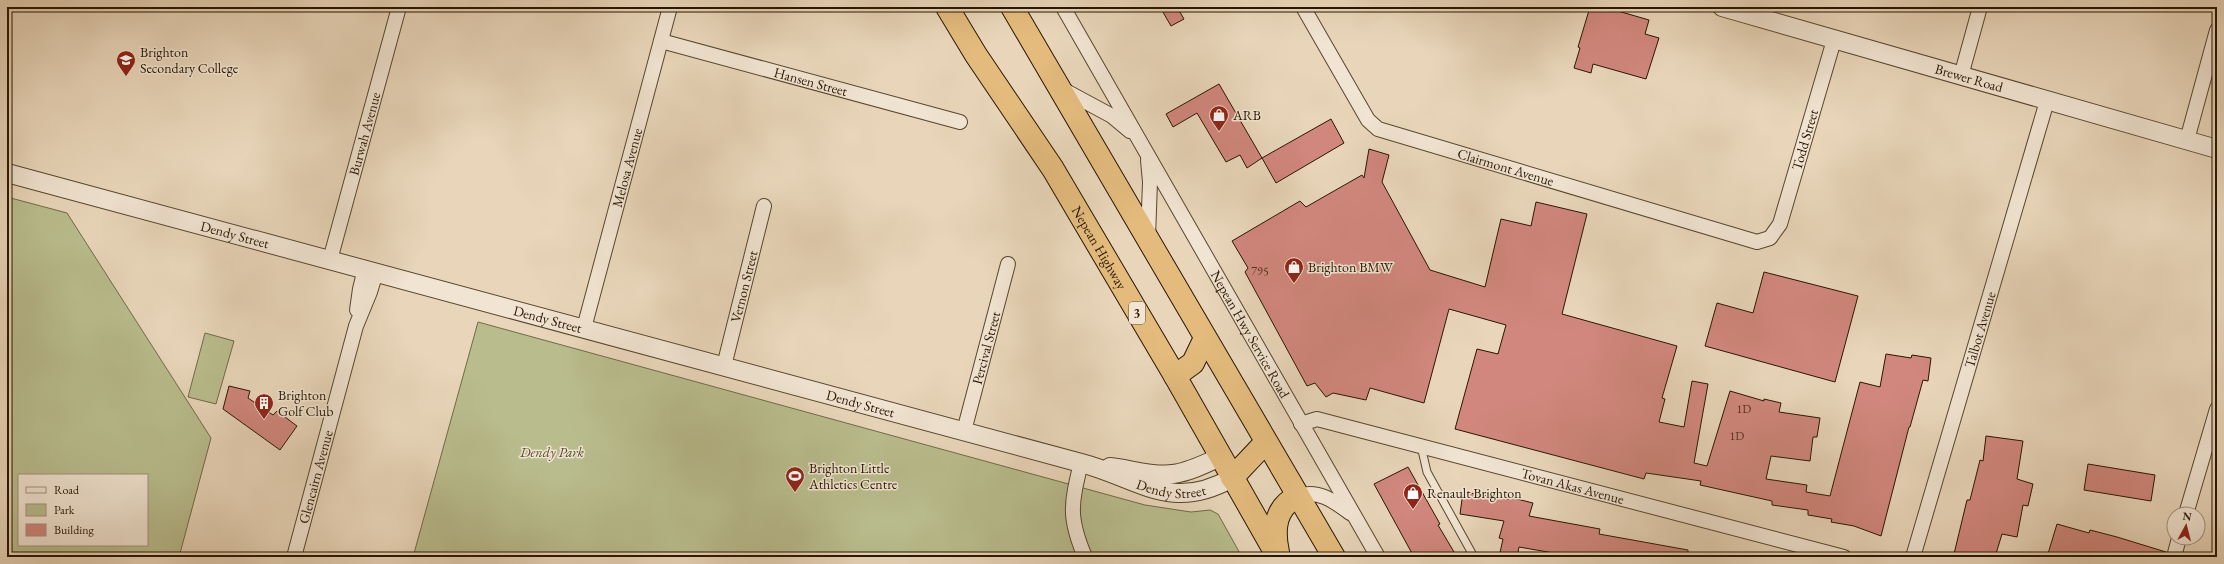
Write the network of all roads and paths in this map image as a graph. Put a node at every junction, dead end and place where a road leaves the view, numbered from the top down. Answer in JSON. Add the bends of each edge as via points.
{"nodes":[{"id":1,"x":399,"y":7,"type":"edge"},
{"id":2,"x":670,"y":7,"type":"edge"},
{"id":3,"x":947,"y":7,"type":"edge"},
{"id":4,"x":961,"y":7,"type":"edge"},
{"id":5,"x":1012,"y":7,"type":"edge"},
{"id":6,"x":1063,"y":7,"type":"edge"},
{"id":7,"x":1303,"y":7,"type":"edge"},
{"id":8,"x":1722,"y":7,"type":"edge"},
{"id":9,"x":1980,"y":7,"type":"edge"},
{"id":10,"x":2217,"y":30,"type":"edge"},
{"id":11,"x":1834,"y":40,"type":"junction"},
{"id":12,"x":661,"y":41,"type":"junction"},
{"id":13,"x":972,"y":48,"type":"junction"},
{"id":14,"x":1961,"y":76,"type":"junction"},
{"id":15,"x":1059,"y":87,"type":"junction"},
{"id":16,"x":2047,"y":101,"type":"junction"},
{"id":17,"x":960,"y":122,"type":"dead end"},
{"id":18,"x":1137,"y":137,"type":"junction"},
{"id":19,"x":2187,"y":140,"type":"junction"},
{"id":20,"x":2217,"y":149,"type":"edge"},
{"id":21,"x":1146,"y":152,"type":"junction"},
{"id":22,"x":7,"y":173,"type":"edge"},
{"id":23,"x":764,"y":206,"type":"dead end"},
{"id":24,"x":1770,"y":238,"type":"joint"},
{"id":25,"x":1148,"y":240,"type":"junction"},
{"id":26,"x":330,"y":260,"type":"junction"},
{"id":27,"x":1008,"y":264,"type":"dead end"},
{"id":28,"x":370,"y":271,"type":"junction"},
{"id":29,"x":584,"y":328,"type":"junction"},
{"id":30,"x":1205,"y":338,"type":"junction"},
{"id":31,"x":724,"y":366,"type":"junction"},
{"id":32,"x":1175,"y":376,"type":"junction"},
{"id":33,"x":2217,"y":409,"type":"edge"},
{"id":34,"x":1301,"y":424,"type":"junction"},
{"id":35,"x":964,"y":431,"type":"junction"},
{"id":36,"x":1266,"y":442,"type":"junction"},
{"id":37,"x":1421,"y":446,"type":"junction"},
{"id":38,"x":1220,"y":457,"type":"junction"},
{"id":39,"x":1084,"y":464,"type":"junction"},
{"id":40,"x":1232,"y":478,"type":"junction"},
{"id":41,"x":1298,"y":496,"type":"junction"},
{"id":42,"x":2188,"y":506,"type":"edge"},
{"id":43,"x":1355,"y":517,"type":"junction"},
{"id":44,"x":2177,"y":546,"type":"edge"},
{"id":45,"x":294,"y":557,"type":"edge"},
{"id":46,"x":1085,"y":557,"type":"edge"},
{"id":47,"x":1278,"y":557,"type":"edge"},
{"id":48,"x":1334,"y":557,"type":"edge"},
{"id":49,"x":1378,"y":557,"type":"edge"},
{"id":50,"x":1474,"y":557,"type":"edge"},
{"id":51,"x":1844,"y":557,"type":"edge"},
{"id":52,"x":1913,"y":557,"type":"edge"},
{"id":53,"x":2174,"y":557,"type":"edge"}],
"edges":[{"from":1,"to":26,"type":"street","name":"Burwah Avenue"},
{"from":2,"to":12,"type":"street","name":"Melosa Avenue"},
{"from":3,"to":13,"type":"highway","name":"Nepean Highway","number":"3"},
{"from":4,"to":13,"type":"highway"},
{"from":5,"to":15,"type":"highway"},
{"from":6,"to":18,"type":"street","name":"Nepean Hwy Service Road"},
{"from":7,"to":24,"type":"street","name":"Clairmont Avenue","via":[[1368,120],[1378,129],[1748,240],[1757,242]]},
{"from":8,"to":11,"type":"street","name":"Brewer Road"},
{"from":9,"to":14,"type":"street"},
{"from":10,"to":19,"type":"street"},
{"from":11,"to":14,"type":"street","name":"Brewer Road"},
{"from":11,"to":24,"type":"street","name":"Todd Street","via":[[1780,224]]},
{"from":12,"to":17,"type":"street","name":"Hansen Street"},
{"from":12,"to":29,"type":"street","name":"Melosa Avenue"},
{"from":13,"to":32,"type":"highway","name":"Nepean Highway","number":"3","via":[[1053,169]]},
{"from":14,"to":16,"type":"street","name":"Brewer Road"},
{"from":15,"to":18,"type":"street","name":"Nepean Hwy Service Road","via":[[1112,116]]},
{"from":15,"to":25,"type":"highway","via":[[1091,138]]},
{"from":16,"to":19,"type":"street","name":"Brewer Road"},
{"from":16,"to":52,"type":"street","name":"Talbot Avenue"},
{"from":18,"to":21,"type":"street","name":"Nepean Hwy Service Road"},
{"from":19,"to":20,"type":"street","name":"Brewer Road"},
{"from":21,"to":25,"type":"street","name":"Nepean Hwy Service Road","via":[[1150,182]]},
{"from":21,"to":34,"type":"street","name":"Nepean Hwy Service Road"},
{"from":22,"to":26,"type":"street","name":"Dendy Street"},
{"from":23,"to":31,"type":"street","name":"Vernon Street"},
{"from":25,"to":30,"type":"highway"},
{"from":26,"to":28,"type":"street","name":"Dendy Street"},
{"from":27,"to":35,"type":"street","name":"Percival Street"},
{"from":28,"to":29,"type":"street","name":"Dendy Street"},
{"from":28,"to":45,"type":"street","name":"Glencairn Avenue","via":[[370,292],[356,326]]},
{"from":29,"to":31,"type":"street","name":"Dendy Street"},
{"from":30,"to":32,"type":"highway","via":[[1193,363]]},
{"from":30,"to":36,"type":"highway"},
{"from":31,"to":35,"type":"street","name":"Dendy Street"},
{"from":32,"to":38,"type":"highway","name":"Nepean Highway","number":"3"},
{"from":33,"to":42,"type":"street"},
{"from":34,"to":37,"type":"street","name":"Tovan Akas Avenue","via":[[1317,419]]},
{"from":34,"to":43,"type":"street","name":"Nepean Hwy Service Road"},
{"from":35,"to":39,"type":"street","name":"Dendy Street"},
{"from":36,"to":38,"type":"highway"},
{"from":36,"to":40,"type":"highway"},
{"from":36,"to":41,"type":"highway"},
{"from":37,"to":50,"type":"lane","via":[[1427,472]]},
{"from":37,"to":51,"type":"street","name":"Tovan Akas Avenue"},
{"from":38,"to":39,"type":"street","name":"Dendy Street","via":[[1173,474]]},
{"from":38,"to":40,"type":"highway","name":"Nepean Highway","number":"3"},
{"from":39,"to":40,"type":"street","name":"Dendy Street","via":[[1135,484],[1169,492],[1204,490]]},
{"from":39,"to":46,"type":"street","via":[[1073,495],[1071,513]]},
{"from":40,"to":47,"type":"highway","name":"Nepean Highway","number":"3"},
{"from":41,"to":43,"type":"street","name":"Nepean Hwy Service Road","via":[[1308,493],[1325,497]]},
{"from":41,"to":47,"type":"highway","via":[[1285,505],[1277,520],[1275,539]]},
{"from":41,"to":48,"type":"highway"},
{"from":43,"to":49,"type":"street","name":"Nepean Hwy Service Road"},
{"from":44,"to":53,"type":"street"}]}
